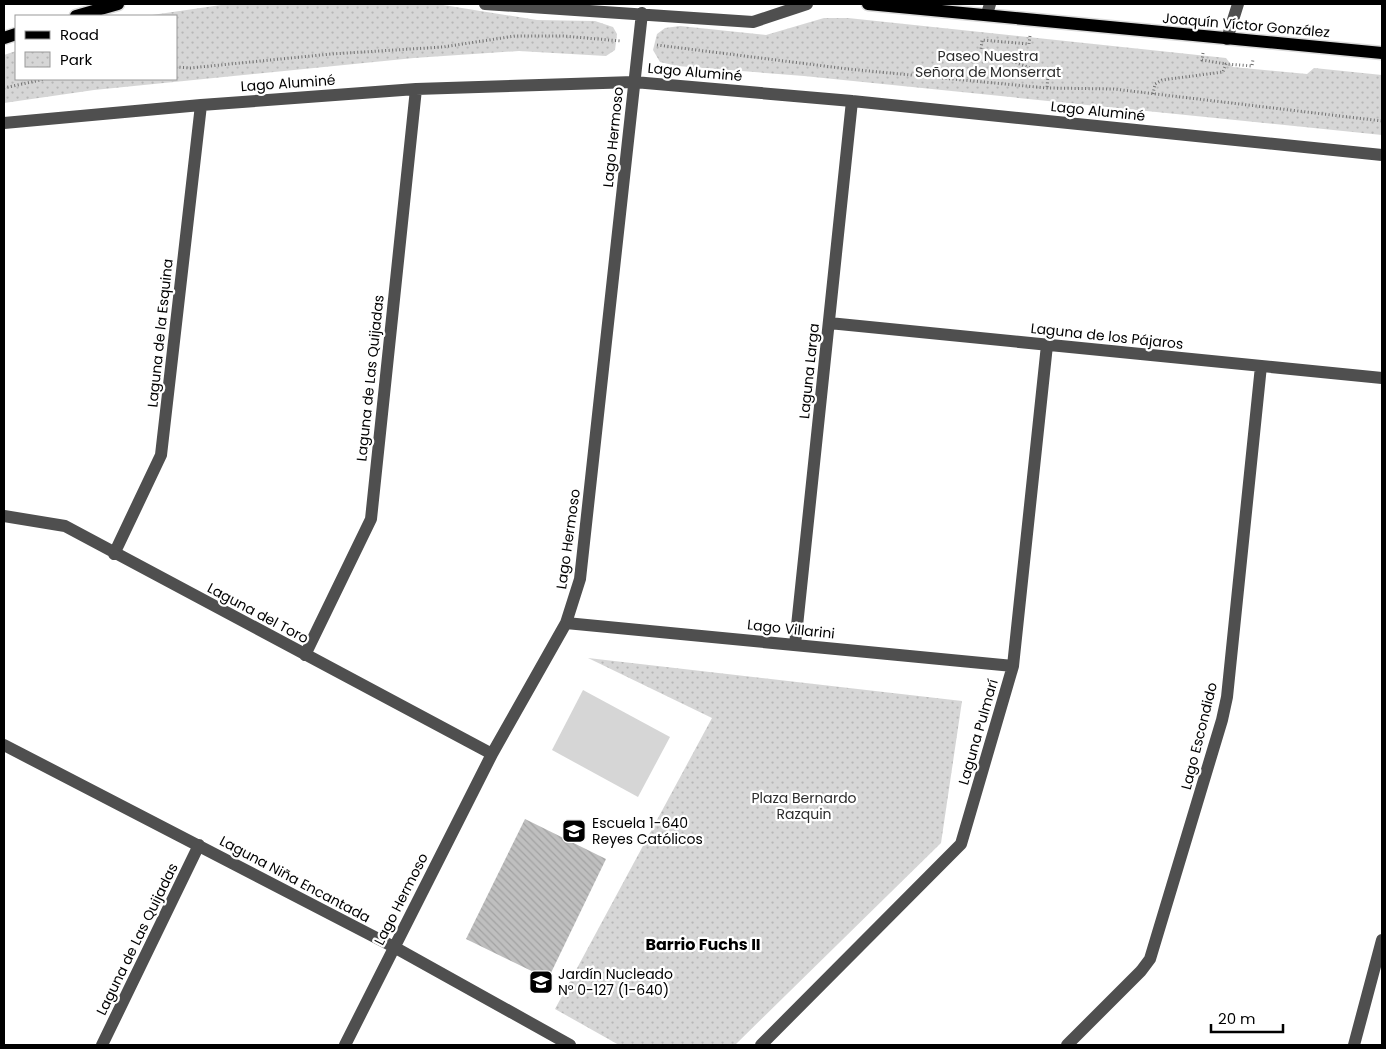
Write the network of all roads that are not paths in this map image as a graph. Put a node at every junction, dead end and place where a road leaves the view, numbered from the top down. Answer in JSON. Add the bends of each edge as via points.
{"nodes":[{"id":1,"x":118,"y":4,"type":"edge"},
{"id":2,"x":485,"y":4,"type":"edge"},
{"id":3,"x":807,"y":4,"type":"edge"},
{"id":4,"x":868,"y":4,"type":"edge"},
{"id":5,"x":1238,"y":4,"type":"edge"},
{"id":6,"x":988,"y":9,"type":"edge"},
{"id":7,"x":642,"y":13,"type":"junction"},
{"id":8,"x":80,"y":15,"type":"edge"},
{"id":9,"x":1227,"y":39,"type":"junction"},
{"id":10,"x":1382,"y":53,"type":"edge"},
{"id":11,"x":634,"y":82,"type":"junction"},
{"id":12,"x":416,"y":89,"type":"junction"},
{"id":13,"x":852,"y":101,"type":"junction"},
{"id":14,"x":201,"y":105,"type":"junction"},
{"id":15,"x":4,"y":123,"type":"edge"},
{"id":16,"x":1382,"y":155,"type":"edge"},
{"id":17,"x":829,"y":323,"type":"junction"},
{"id":18,"x":1047,"y":345,"type":"junction"},
{"id":19,"x":1261,"y":366,"type":"junction"},
{"id":20,"x":1382,"y":378,"type":"edge"},
{"id":21,"x":4,"y":516,"type":"edge"},
{"id":22,"x":114,"y":554,"type":"junction"},
{"id":23,"x":566,"y":623,"type":"junction"},
{"id":24,"x":795,"y":645,"type":"junction"},
{"id":25,"x":305,"y":655,"type":"junction"},
{"id":26,"x":1013,"y":666,"type":"junction"},
{"id":27,"x":4,"y":746,"type":"edge"},
{"id":28,"x":492,"y":754,"type":"junction"},
{"id":29,"x":199,"y":845,"type":"junction"},
{"id":30,"x":1382,"y":940,"type":"edge"},
{"id":31,"x":394,"y":947,"type":"junction"},
{"id":32,"x":102,"y":1045,"type":"edge"},
{"id":33,"x":345,"y":1045,"type":"edge"},
{"id":34,"x":570,"y":1045,"type":"edge"},
{"id":35,"x":761,"y":1045,"type":"edge"},
{"id":36,"x":1067,"y":1045,"type":"edge"},
{"id":37,"x":1354,"y":1045,"type":"edge"}],
"edges":[{"from":1,"to":8,"type":"main road"},
{"from":2,"to":7,"type":"street"},
{"from":3,"to":7,"type":"street","via":[[753,22]]},
{"from":4,"to":6,"type":"main road","name":"Joaquín Víctor González"},
{"from":5,"to":9,"type":"street"},
{"from":6,"to":9,"type":"main road","name":"Joaquín Víctor González","via":[[1032,19]]},
{"from":7,"to":11,"type":"street","name":"Lago Hermoso"},
{"from":9,"to":10,"type":"main road","name":"Joaquín Víctor González"},
{"from":11,"to":12,"type":"street","name":"Lago Aluminé"},
{"from":11,"to":13,"type":"street","name":"Lago Aluminé"},
{"from":11,"to":23,"type":"street","name":"Lago Hermoso","via":[[580,579]]},
{"from":12,"to":14,"type":"street","name":"Lago Aluminé"},
{"from":12,"to":25,"type":"street","name":"Laguna de Las Quijadas","via":[[371,519]]},
{"from":13,"to":16,"type":"street","name":"Lago Aluminé"},
{"from":13,"to":17,"type":"street","name":"Laguna Larga"},
{"from":14,"to":15,"type":"street","name":"Lago Aluminé"},
{"from":14,"to":22,"type":"street","name":"Laguna de la Esquina","via":[[161,455]]},
{"from":17,"to":18,"type":"street","name":"Laguna de los Pájaros"},
{"from":17,"to":24,"type":"street","name":"Laguna Larga"},
{"from":18,"to":19,"type":"street","name":"Laguna de los Pájaros"},
{"from":18,"to":26,"type":"street","name":"Laguna Pulmarí"},
{"from":19,"to":20,"type":"street","name":"Laguna de los Pájaros"},
{"from":19,"to":36,"type":"street","name":"Lago Escondido","via":[[1222,720],[1150,958]]},
{"from":21,"to":22,"type":"street","name":"Laguna del Toro","via":[[65,526]]},
{"from":22,"to":25,"type":"street","name":"Laguna del Toro"},
{"from":23,"to":24,"type":"street","name":"Lago Villarini"},
{"from":23,"to":28,"type":"street","name":"Lago Hermoso"},
{"from":24,"to":26,"type":"street","name":"Lago Villarini"},
{"from":25,"to":28,"type":"street","name":"Laguna del Toro"},
{"from":26,"to":35,"type":"street","name":"Laguna Pulmarí","via":[[961,844]]},
{"from":27,"to":29,"type":"street","name":"Laguna Niña Encantada"},
{"from":28,"to":31,"type":"street","name":"Lago Hermoso"},
{"from":29,"to":31,"type":"street","name":"Laguna Niña Encantada"},
{"from":29,"to":32,"type":"street","name":"Laguna de Las Quijadas"},
{"from":30,"to":37,"type":"street"},
{"from":31,"to":33,"type":"street","name":"Lago Hermoso"},
{"from":31,"to":34,"type":"street","name":"Laguna Niña Encantada"}]}
